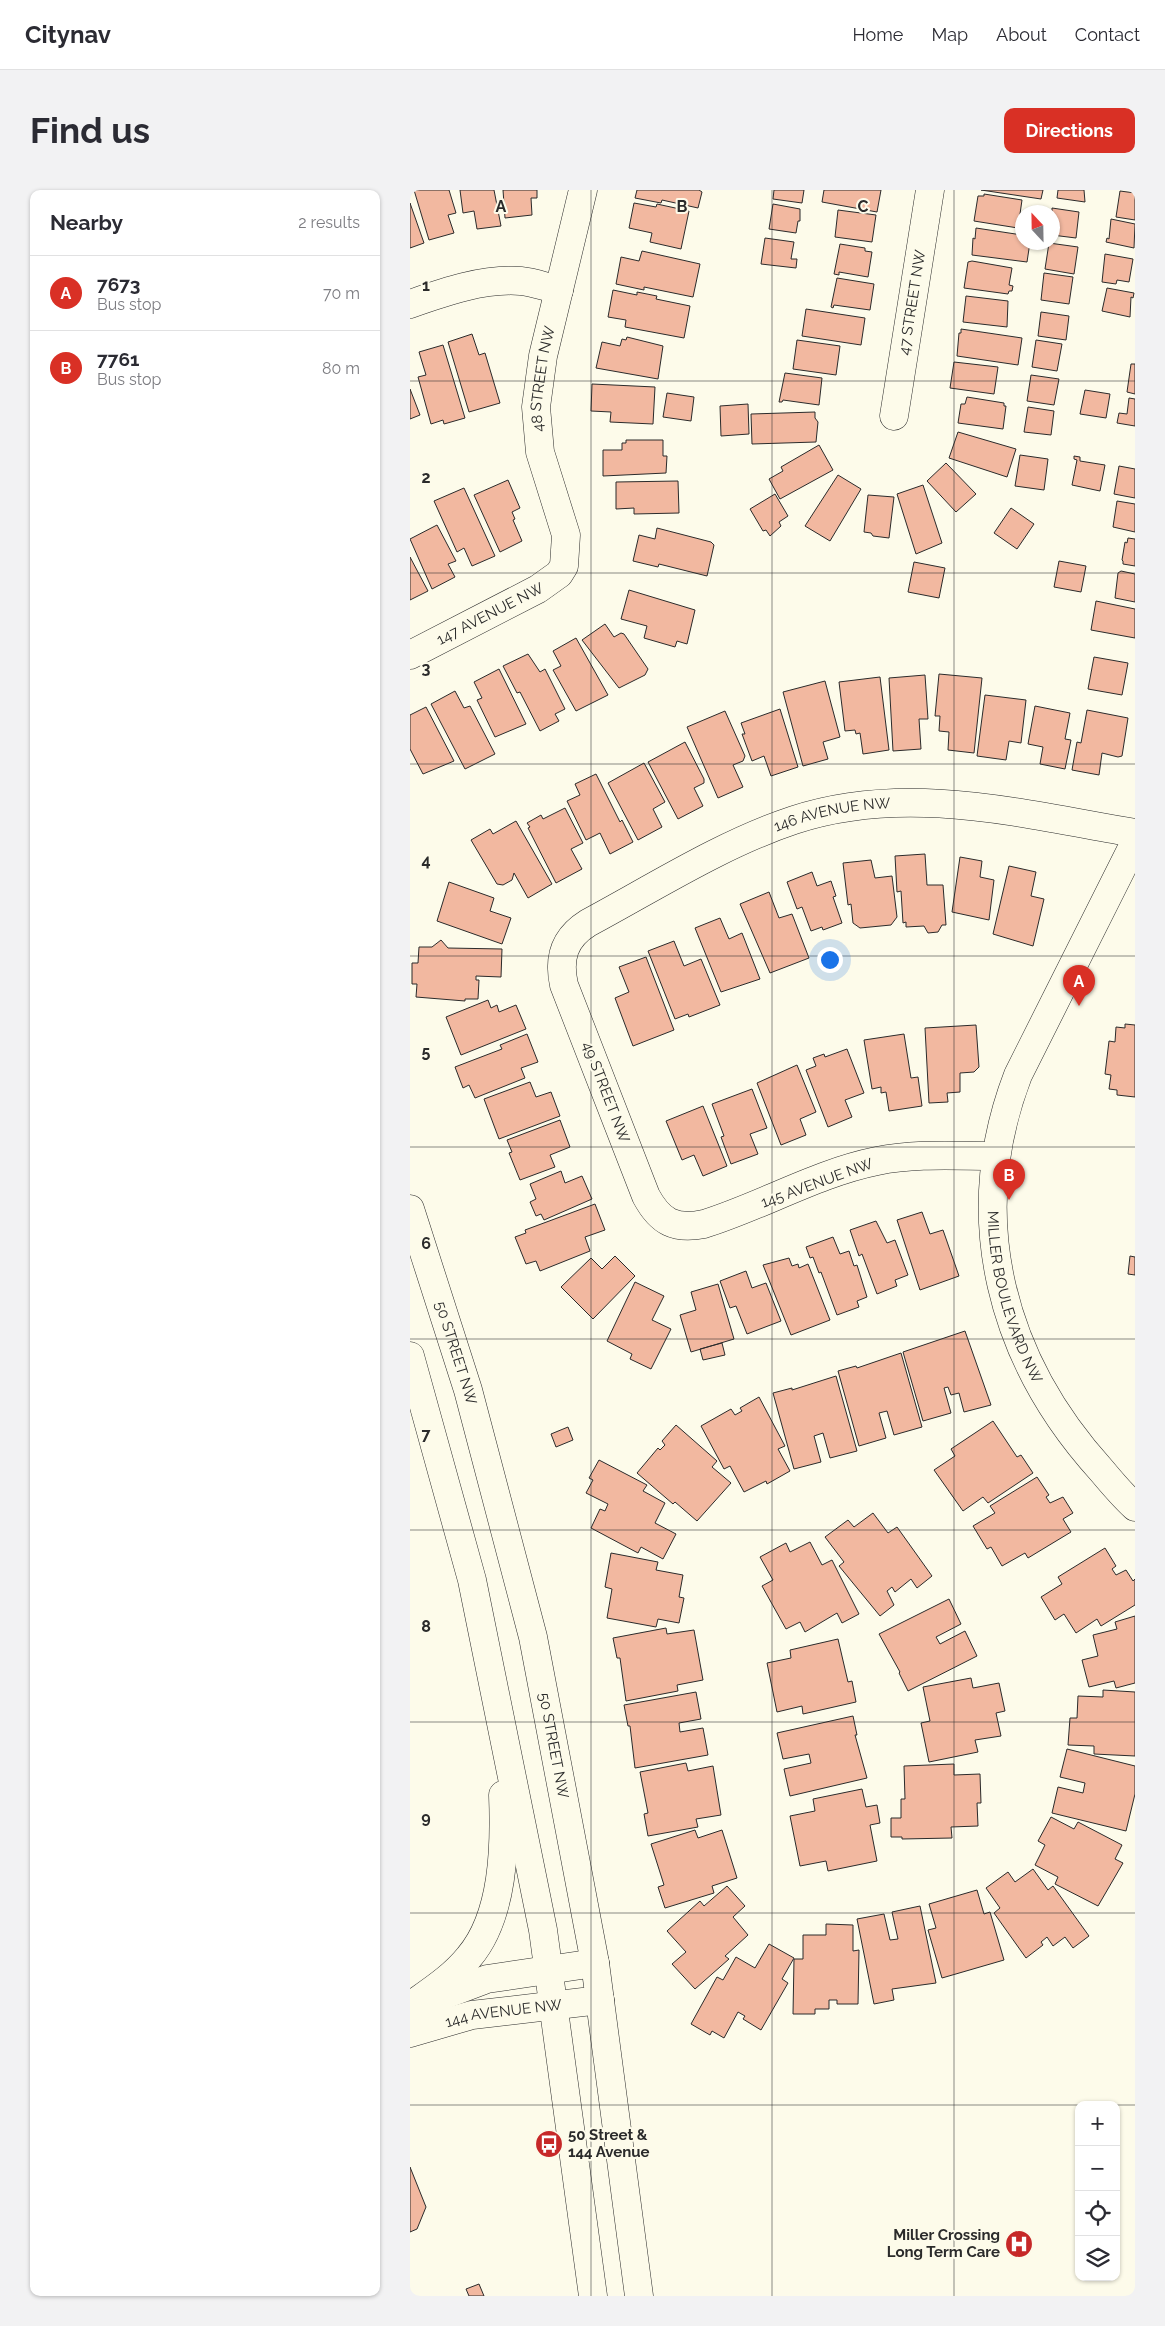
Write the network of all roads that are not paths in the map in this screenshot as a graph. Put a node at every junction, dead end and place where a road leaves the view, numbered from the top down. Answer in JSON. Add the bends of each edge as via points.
{"nodes":[{"id":1,"x":583,"y":190,"type":"edge"},
{"id":2,"x":930,"y":190,"type":"edge"},
{"id":3,"x":559,"y":290,"type":"junction"},
{"id":4,"x":410,"y":304,"type":"edge"},
{"id":5,"x":894,"y":416,"type":"dead end"},
{"id":6,"x":564,"y":566,"type":"joint"},
{"id":7,"x":410,"y":655,"type":"edge"},
{"id":8,"x":1135,"y":833,"type":"edge"},
{"id":9,"x":1135,"y":842,"type":"edge"},
{"id":10,"x":564,"y":949,"type":"joint"},
{"id":11,"x":995,"y":1156,"type":"junction"},
{"id":12,"x":410,"y":1209,"type":"edge"},
{"id":13,"x":672,"y":1223,"type":"joint"},
{"id":14,"x":410,"y":1356,"type":"edge"},
{"id":15,"x":1135,"y":1507,"type":"edge"},
{"id":16,"x":500,"y":1711,"type":"junction"},
{"id":17,"x":595,"y":1963,"type":"junction"},
{"id":18,"x":549,"y":1969,"type":"junction"},
{"id":19,"x":600,"y":2000,"type":"junction"},
{"id":20,"x":555,"y":2005,"type":"junction"},
{"id":21,"x":410,"y":2007,"type":"edge"},
{"id":22,"x":410,"y":2033,"type":"edge"},
{"id":23,"x":593,"y":2296,"type":"edge"},
{"id":24,"x":639,"y":2296,"type":"edge"}],
"edges":[{"from":1,"to":3,"type":"street","name":"48 STREET NW"},
{"from":2,"to":5,"type":"street","name":"47 STREET NW"},
{"from":3,"to":4,"type":"street","via":[[521,281],[502,281],[445,292]]},
{"from":3,"to":6,"type":"street","name":"48 STREET NW","via":[[543,356],[536,414],[540,452],[566,535]]},
{"from":6,"to":7,"type":"street","name":"147 AVENUE NW","via":[[538,590]]},
{"from":8,"to":10,"type":"street","name":"146 AVENUE NW","via":[[935,802],[892,803],[822,813],[769,829],[734,844],[588,923],[570,938]]},
{"from":9,"to":11,"type":"street","name":"MILLER BOULEVARD NW","via":[[1018,1076],[1004,1115]]},
{"from":10,"to":13,"type":"street","name":"49 STREET NW","via":[[561,971],[564,985],[646,1196],[655,1212]]},
{"from":11,"to":13,"type":"street","name":"145 AVENUE NW","via":[[918,1156],[876,1161],[704,1224],[683,1226]]},
{"from":11,"to":15,"type":"street","name":"MILLER BOULEVARD NW","via":[[995,1254],[1004,1302],[1015,1335],[1027,1364],[1063,1424]]},
{"from":12,"to":17,"type":"street","name":"50 STREET NW","via":[[468,1390],[520,1582]]},
{"from":14,"to":16,"type":"street","via":[[472,1580]]},
{"from":16,"to":18,"type":"street"},
{"from":16,"to":21,"type":"street","via":[[505,1830],[503,1864],[489,1924],[458,1970]]},
{"from":17,"to":18,"type":"street","name":"144 AVENUE NW"},
{"from":17,"to":19,"type":"street","name":"50 STREET NW"},
{"from":18,"to":20,"type":"street"},
{"from":18,"to":21,"type":"street","name":"144 AVENUE NW","via":[[487,1979]]},
{"from":19,"to":20,"type":"street","name":"144 AVENUE NW"},
{"from":19,"to":24,"type":"street","name":"50 STREET NW"},
{"from":20,"to":22,"type":"street","name":"144 AVENUE NW","via":[[472,2015]]},
{"from":20,"to":23,"type":"street"}]}
